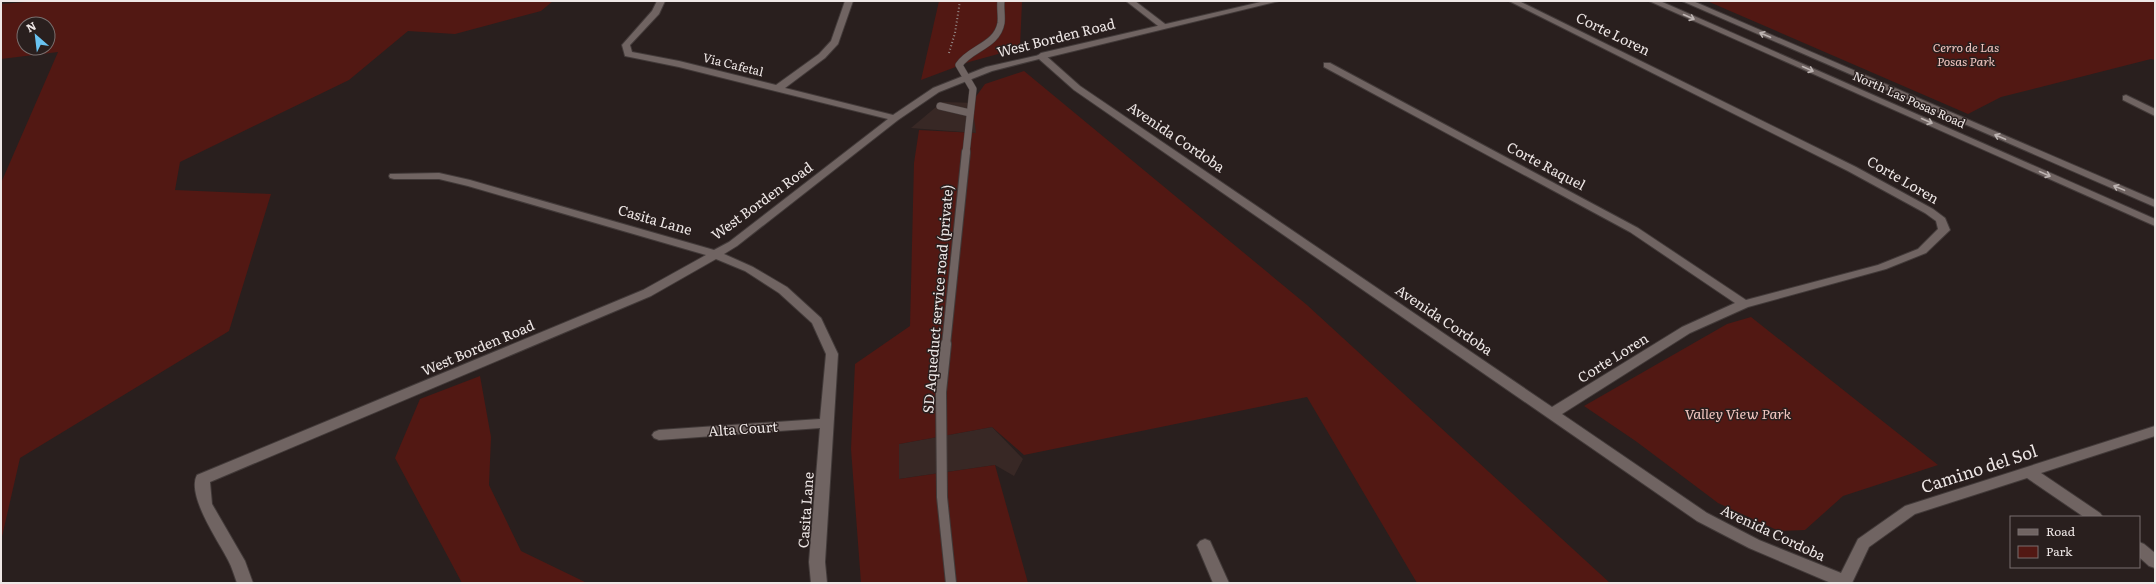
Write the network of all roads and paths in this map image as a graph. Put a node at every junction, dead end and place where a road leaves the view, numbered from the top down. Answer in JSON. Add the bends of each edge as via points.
{"nodes":[{"id":1,"x":660,"y":1,"type":"edge"},
{"id":2,"x":848,"y":1,"type":"edge"},
{"id":3,"x":960,"y":1,"type":"edge"},
{"id":4,"x":1000,"y":1,"type":"edge"},
{"id":5,"x":1130,"y":1,"type":"edge"},
{"id":6,"x":1275,"y":1,"type":"edge"},
{"id":7,"x":1513,"y":1,"type":"edge"},
{"id":8,"x":1653,"y":1,"type":"edge"},
{"id":9,"x":1686,"y":1,"type":"edge"},
{"id":10,"x":1165,"y":27,"type":"junction"},
{"id":11,"x":1041,"y":56,"type":"junction"},
{"id":12,"x":961,"y":62,"type":"junction"},
{"id":13,"x":1327,"y":65,"type":"dead end"},
{"id":14,"x":966,"y":77,"type":"junction"},
{"id":15,"x":777,"y":89,"type":"junction"},
{"id":16,"x":2126,"y":98,"type":"dead end"},
{"id":17,"x":940,"y":106,"type":"dead end"},
{"id":18,"x":970,"y":113,"type":"junction"},
{"id":19,"x":2155,"y":113,"type":"edge"},
{"id":20,"x":895,"y":118,"type":"junction"},
{"id":21,"x":394,"y":176,"type":"dead end"},
{"id":22,"x":2155,"y":204,"type":"edge"},
{"id":23,"x":2155,"y":223,"type":"edge"},
{"id":24,"x":715,"y":254,"type":"junction"},
{"id":25,"x":1744,"y":304,"type":"junction"},
{"id":26,"x":1553,"y":413,"type":"junction"},
{"id":27,"x":827,"y":423,"type":"junction"},
{"id":28,"x":2155,"y":431,"type":"edge"},
{"id":29,"x":659,"y":435,"type":"dead end"},
{"id":30,"x":2029,"y":472,"type":"junction"},
{"id":31,"x":2094,"y":516,"type":"edge"},
{"id":32,"x":1205,"y":545,"type":"dead end"},
{"id":33,"x":2140,"y":549,"type":"edge"},
{"id":34,"x":2155,"y":562,"type":"edge"},
{"id":35,"x":244,"y":583,"type":"edge"},
{"id":36,"x":819,"y":583,"type":"edge"},
{"id":37,"x":951,"y":583,"type":"edge"},
{"id":38,"x":1221,"y":583,"type":"edge"},
{"id":39,"x":1844,"y":583,"type":"edge"}],
"edges":[{"from":1,"to":15,"type":"street","name":"Via Cafetal","via":[[656,12],[626,45],[628,54]]},
{"from":2,"to":15,"type":"street","via":[[835,42],[822,56]]},
{"from":3,"to":12,"type":"path","via":[[955,33],[946,61],[953,64]]},
{"from":4,"to":12,"type":"lane","via":[[1000,26],[993,42],[971,52]]},
{"from":5,"to":10,"type":"street"},
{"from":6,"to":10,"type":"street","name":"West Borden Road"},
{"from":7,"to":25,"type":"street","name":"Corte Loren","via":[[1852,169],[1941,220],[1944,230],[1922,251],[1882,267]]},
{"from":8,"to":23,"type":"street","name":"North Las Posas Road","one_way":true},
{"from":22,"to":9,"type":"street","name":"North Las Posas Road","one_way":true},
{"from":10,"to":11,"type":"street","name":"West Borden Road"},
{"from":11,"to":14,"type":"street","name":"West Borden Road"},
{"from":11,"to":26,"type":"street","name":"Avenida Cordoba","via":[[1077,88]]},
{"from":12,"to":14,"type":"lane","name":"SD Aqueduct service road (private)","via":[[959,65]]},
{"from":13,"to":25,"type":"street","name":"Corte Raquel","via":[[1634,230]]},
{"from":14,"to":18,"type":"lane","name":"SD Aqueduct service road (private)","via":[[973,89]]},
{"from":14,"to":20,"type":"street","name":"West Borden Road","via":[[936,90]]},
{"from":15,"to":20,"type":"street","name":"Via Cafetal"},
{"from":16,"to":19,"type":"street"},
{"from":17,"to":18,"type":"lane"},
{"from":18,"to":37,"type":"lane","name":"SD Aqueduct service road (private)","via":[[941,392],[942,497]]},
{"from":20,"to":24,"type":"street","name":"West Borden Road","via":[[733,244]]},
{"from":21,"to":24,"type":"street","name":"Casita Lane","via":[[439,176],[470,183]]},
{"from":24,"to":27,"type":"street","name":"Casita Lane","via":[[749,269],[783,290],[817,321],[832,354]]},
{"from":24,"to":35,"type":"street","name":"West Borden Road","via":[[647,293],[202,479],[205,504],[237,561]]},
{"from":25,"to":26,"type":"street","name":"Corte Loren","via":[[1686,330]]},
{"from":26,"to":39,"type":"street","name":"Avenida Cordoba","via":[[1702,516],[1754,544]]},
{"from":27,"to":29,"type":"street","name":"Alta Court"},
{"from":27,"to":36,"type":"street","name":"Casita Lane","via":[[817,562]]},
{"from":28,"to":30,"type":"street","name":"Camino del Sol"},
{"from":30,"to":31,"type":"street"},
{"from":30,"to":39,"type":"street","name":"Camino del Sol","via":[[1910,510],[1863,543]]},
{"from":32,"to":38,"type":"street"},
{"from":33,"to":34,"type":"street"}]}
